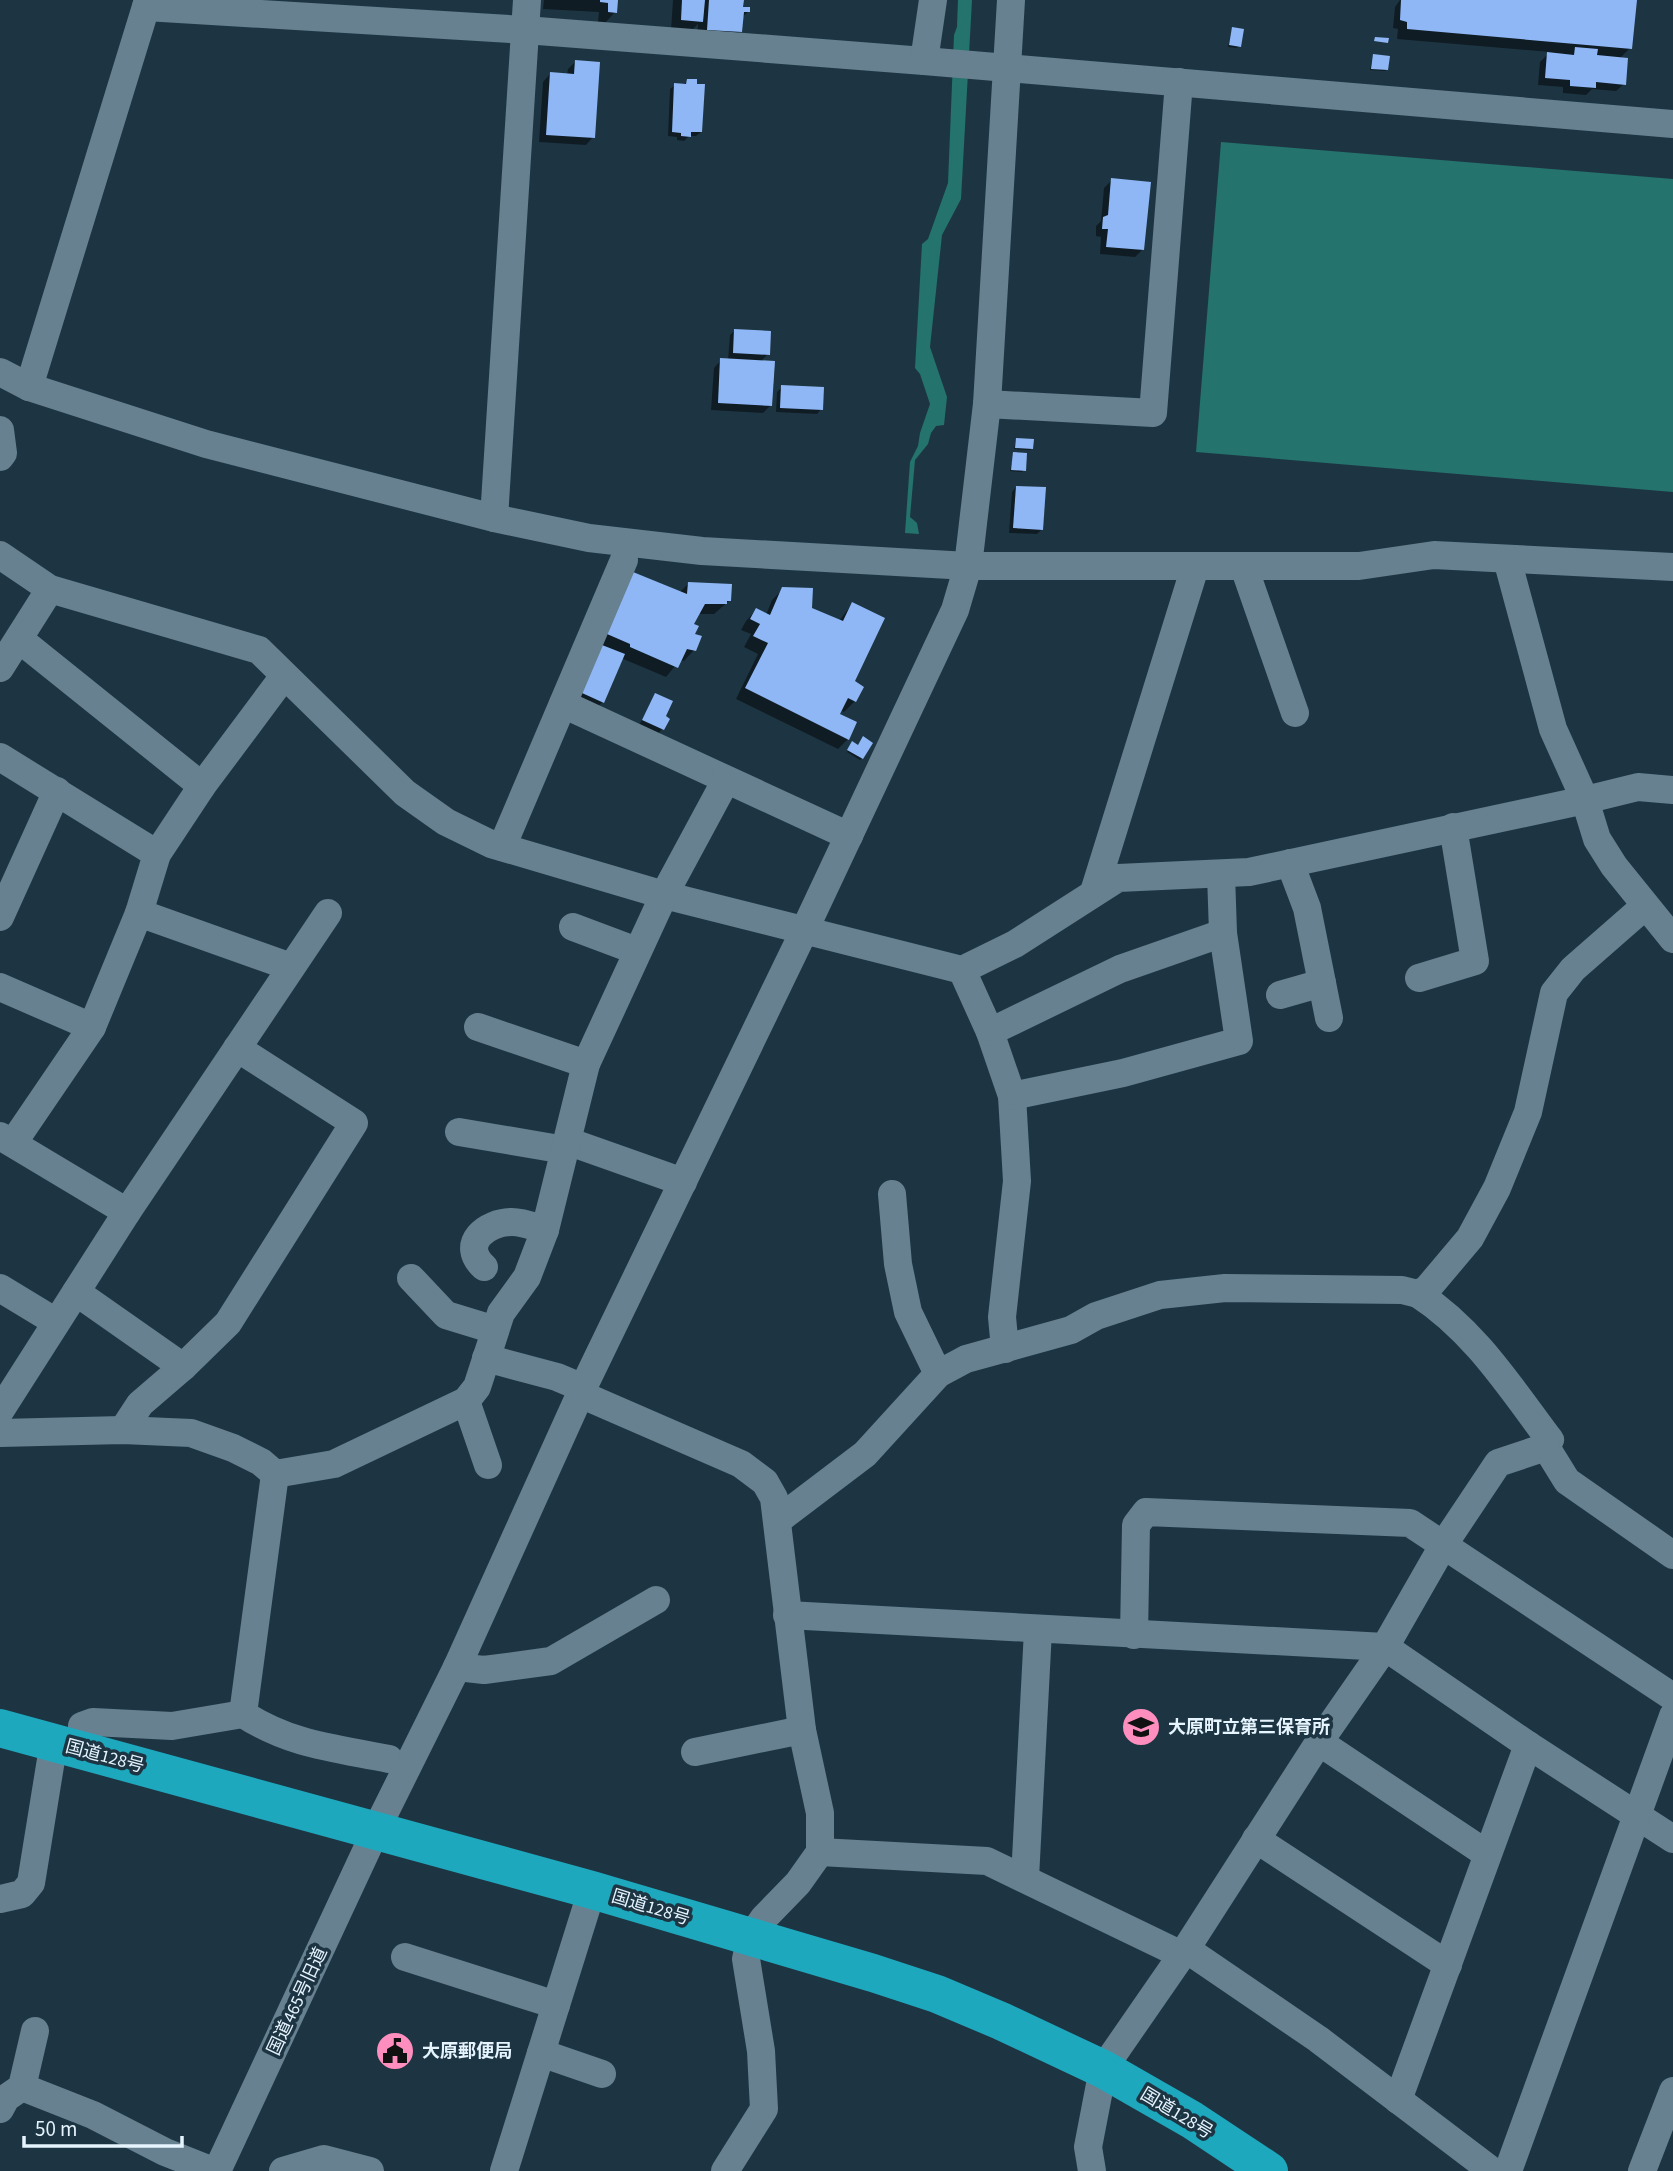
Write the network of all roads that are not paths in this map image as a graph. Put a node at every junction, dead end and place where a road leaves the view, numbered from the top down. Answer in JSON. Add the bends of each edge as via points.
{"nodes":[{"id":1,"x":527,"y":0,"type":"edge"},
{"id":2,"x":933,"y":0,"type":"edge"},
{"id":3,"x":1011,"y":0,"type":"edge"},
{"id":4,"x":147,"y":3,"type":"edge"},
{"id":5,"x":525,"y":30,"type":"junction"},
{"id":6,"x":927,"y":61,"type":"junction"},
{"id":7,"x":1006,"y":67,"type":"junction"},
{"id":8,"x":1179,"y":82,"type":"junction"},
{"id":9,"x":1673,"y":124,"type":"edge"},
{"id":10,"x":0,"y":372,"type":"edge"},
{"id":11,"x":29,"y":387,"type":"junction"},
{"id":12,"x":986,"y":404,"type":"junction"},
{"id":13,"x":0,"y":430,"type":"edge"},
{"id":14,"x":0,"y":457,"type":"edge"},
{"id":15,"x":494,"y":518,"type":"junction"},
{"id":16,"x":0,"y":555,"type":"edge"},
{"id":17,"x":1507,"y":559,"type":"junction"},
{"id":18,"x":624,"y":560,"type":"dead end"},
{"id":19,"x":968,"y":566,"type":"junction"},
{"id":20,"x":1195,"y":567,"type":"junction"},
{"id":21,"x":1244,"y":567,"type":"junction"},
{"id":22,"x":1673,"y":567,"type":"edge"},
{"id":23,"x":50,"y":589,"type":"junction"},
{"id":24,"x":7,"y":654,"type":"edge"},
{"id":25,"x":284,"y":676,"type":"junction"},
{"id":26,"x":563,"y":704,"type":"junction"},
{"id":27,"x":1295,"y":713,"type":"dead end"},
{"id":28,"x":0,"y":757,"type":"edge"},
{"id":29,"x":726,"y":780,"type":"junction"},
{"id":30,"x":202,"y":786,"type":"junction"},
{"id":31,"x":1673,"y":790,"type":"edge"},
{"id":32,"x":57,"y":791,"type":"junction"},
{"id":33,"x":1585,"y":800,"type":"junction"},
{"id":34,"x":1452,"y":827,"type":"junction"},
{"id":35,"x":849,"y":836,"type":"junction"},
{"id":36,"x":502,"y":847,"type":"junction"},
{"id":37,"x":157,"y":854,"type":"junction"},
{"id":38,"x":1290,"y":863,"type":"junction"},
{"id":39,"x":1221,"y":874,"type":"junction"},
{"id":40,"x":1094,"y":892,"type":"junction"},
{"id":41,"x":664,"y":895,"type":"junction"},
{"id":42,"x":1645,"y":906,"type":"junction"},
{"id":43,"x":139,"y":913,"type":"junction"},
{"id":44,"x":328,"y":913,"type":"dead end"},
{"id":45,"x":0,"y":917,"type":"edge"},
{"id":46,"x":572,"y":927,"type":"dead end"},
{"id":47,"x":805,"y":929,"type":"junction"},
{"id":48,"x":1223,"y":933,"type":"junction"},
{"id":49,"x":1673,"y":939,"type":"edge"},
{"id":50,"x":637,"y":951,"type":"junction"},
{"id":51,"x":291,"y":967,"type":"junction"},
{"id":52,"x":962,"y":970,"type":"junction"},
{"id":53,"x":1419,"y":978,"type":"dead end"},
{"id":54,"x":1322,"y":983,"type":"junction"},
{"id":55,"x":0,"y":987,"type":"edge"},
{"id":56,"x":1280,"y":995,"type":"dead end"},
{"id":57,"x":1329,"y":1018,"type":"dead end"},
{"id":58,"x":92,"y":1027,"type":"junction"},
{"id":59,"x":478,"y":1027,"type":"dead end"},
{"id":60,"x":990,"y":1032,"type":"junction"},
{"id":61,"x":237,"y":1048,"type":"junction"},
{"id":62,"x":586,"y":1065,"type":"junction"},
{"id":63,"x":1012,"y":1096,"type":"junction"},
{"id":64,"x":458,"y":1132,"type":"dead end"},
{"id":65,"x":7,"y":1140,"type":"edge"},
{"id":66,"x":566,"y":1145,"type":"junction"},
{"id":67,"x":683,"y":1182,"type":"junction"},
{"id":68,"x":892,"y":1194,"type":"dead end"},
{"id":69,"x":128,"y":1212,"type":"junction"},
{"id":70,"x":545,"y":1230,"type":"junction"},
{"id":71,"x":484,"y":1267,"type":"dead end"},
{"id":72,"x":411,"y":1278,"type":"dead end"},
{"id":73,"x":0,"y":1288,"type":"edge"},
{"id":74,"x":76,"y":1292,"type":"junction"},
{"id":75,"x":1419,"y":1294,"type":"junction"},
{"id":76,"x":56,"y":1322,"type":"junction"},
{"id":77,"x":495,"y":1330,"type":"junction"},
{"id":78,"x":1005,"y":1349,"type":"junction"},
{"id":79,"x":486,"y":1358,"type":"junction"},
{"id":80,"x":183,"y":1367,"type":"junction"},
{"id":81,"x":938,"y":1374,"type":"junction"},
{"id":82,"x":581,"y":1391,"type":"junction"},
{"id":83,"x":466,"y":1401,"type":"junction"},
{"id":84,"x":0,"y":1411,"type":"edge"},
{"id":85,"x":124,"y":1430,"type":"junction"},
{"id":86,"x":0,"y":1433,"type":"edge"},
{"id":87,"x":1546,"y":1447,"type":"junction"},
{"id":88,"x":488,"y":1465,"type":"dead end"},
{"id":89,"x":275,"y":1474,"type":"junction"},
{"id":90,"x":778,"y":1520,"type":"junction"},
{"id":91,"x":1444,"y":1544,"type":"junction"},
{"id":92,"x":1673,"y":1555,"type":"edge"},
{"id":93,"x":656,"y":1600,"type":"dead end"},
{"id":94,"x":787,"y":1615,"type":"junction"},
{"id":95,"x":1038,"y":1630,"type":"junction"},
{"id":96,"x":1135,"y":1634,"type":"junction"},
{"id":97,"x":1385,"y":1647,"type":"junction"},
{"id":98,"x":457,"y":1667,"type":"junction"},
{"id":99,"x":1673,"y":1697,"type":"edge"},
{"id":100,"x":243,"y":1714,"type":"junction"},
{"id":101,"x":1673,"y":1716,"type":"edge"},
{"id":102,"x":0,"y":1728,"type":"edge"},
{"id":103,"x":802,"y":1730,"type":"junction"},
{"id":104,"x":68,"y":1734,"type":"junction"},
{"id":105,"x":1319,"y":1742,"type":"junction"},
{"id":106,"x":1528,"y":1745,"type":"junction"},
{"id":107,"x":695,"y":1752,"type":"dead end"},
{"id":108,"x":389,"y":1759,"type":"dead end"},
{"id":109,"x":1636,"y":1815,"type":"junction"},
{"id":110,"x":376,"y":1830,"type":"junction"},
{"id":111,"x":1256,"y":1839,"type":"junction"},
{"id":112,"x":1673,"y":1839,"type":"edge"},
{"id":113,"x":820,"y":1852,"type":"junction"},
{"id":114,"x":1487,"y":1854,"type":"junction"},
{"id":115,"x":1025,"y":1878,"type":"junction"},
{"id":116,"x":592,"y":1890,"type":"junction"},
{"id":117,"x":0,"y":1899,"type":"edge"},
{"id":118,"x":751,"y":1937,"type":"junction"},
{"id":119,"x":1184,"y":1952,"type":"junction"},
{"id":120,"x":405,"y":1957,"type":"dead end"},
{"id":121,"x":1448,"y":1965,"type":"junction"},
{"id":122,"x":556,"y":2005,"type":"junction"},
{"id":123,"x":35,"y":2031,"type":"dead end"},
{"id":124,"x":541,"y":2053,"type":"junction"},
{"id":125,"x":1103,"y":2069,"type":"junction"},
{"id":126,"x":602,"y":2074,"type":"dead end"},
{"id":127,"x":22,"y":2087,"type":"junction"},
{"id":128,"x":1673,"y":2091,"type":"edge"},
{"id":129,"x":1398,"y":2100,"type":"junction"},
{"id":130,"x":0,"y":2109,"type":"edge"},
{"id":131,"x":215,"y":2171,"type":"edge"},
{"id":132,"x":283,"y":2171,"type":"edge"},
{"id":133,"x":370,"y":2171,"type":"edge"},
{"id":134,"x":504,"y":2171,"type":"edge"},
{"id":135,"x":725,"y":2171,"type":"edge"},
{"id":136,"x":1092,"y":2171,"type":"edge"},
{"id":137,"x":1269,"y":2171,"type":"edge"},
{"id":138,"x":1492,"y":2171,"type":"edge"},
{"id":139,"x":1508,"y":2171,"type":"edge"},
{"id":140,"x":1642,"y":2171,"type":"edge"}],
"edges":[{"from":1,"to":5,"type":"street"},
{"from":2,"to":6,"type":"street"},
{"from":3,"to":7,"type":"street","name":"国道465号旧道"},
{"from":4,"to":5,"type":"street"},
{"from":4,"to":11,"type":"street"},
{"from":5,"to":6,"type":"street"},
{"from":5,"to":15,"type":"street"},
{"from":6,"to":7,"type":"street"},
{"from":7,"to":8,"type":"street"},
{"from":7,"to":12,"type":"street","name":"国道465号旧道"},
{"from":8,"to":9,"type":"street"},
{"from":8,"to":12,"type":"street","via":[[1153,413]]},
{"from":10,"to":11,"type":"street"},
{"from":11,"to":15,"type":"street","via":[[206,444]]},
{"from":12,"to":19,"type":"street","name":"国道465号旧道"},
{"from":13,"to":14,"type":"street"},
{"from":15,"to":19,"type":"street","via":[[589,538],[702,551]]},
{"from":16,"to":23,"type":"street"},
{"from":17,"to":21,"type":"street","via":[[1434,555],[1359,566]]},
{"from":17,"to":22,"type":"street"},
{"from":17,"to":33,"type":"street","via":[[1553,729]]},
{"from":18,"to":26,"type":"street"},
{"from":19,"to":20,"type":"street"},
{"from":19,"to":35,"type":"street","name":"国道465号旧道","via":[[955,610]]},
{"from":20,"to":21,"type":"street"},
{"from":20,"to":40,"type":"street"},
{"from":21,"to":27,"type":"street"},
{"from":23,"to":24,"type":"street"},
{"from":23,"to":25,"type":"street","via":[[259,650]]},
{"from":24,"to":30,"type":"street"},
{"from":25,"to":30,"type":"street"},
{"from":25,"to":36,"type":"street","via":[[405,793],[446,822]]},
{"from":26,"to":29,"type":"street"},
{"from":26,"to":36,"type":"street"},
{"from":28,"to":32,"type":"street"},
{"from":29,"to":35,"type":"street"},
{"from":29,"to":41,"type":"street"},
{"from":30,"to":37,"type":"street"},
{"from":31,"to":33,"type":"street","via":[[1638,787]]},
{"from":32,"to":37,"type":"street"},
{"from":32,"to":45,"type":"street"},
{"from":33,"to":34,"type":"street"},
{"from":33,"to":42,"type":"street","via":[[1597,839]]},
{"from":34,"to":38,"type":"street"},
{"from":34,"to":53,"type":"street","via":[[1475,961]]},
{"from":35,"to":47,"type":"street","name":"国道465号旧道"},
{"from":36,"to":41,"type":"street"},
{"from":37,"to":43,"type":"street"},
{"from":38,"to":39,"type":"street"},
{"from":38,"to":54,"type":"street","via":[[1307,908]]},
{"from":39,"to":40,"type":"street","via":[[1118,878]]},
{"from":39,"to":48,"type":"street"},
{"from":40,"to":52,"type":"street","via":[[1015,944]]},
{"from":41,"to":47,"type":"street"},
{"from":41,"to":50,"type":"street"},
{"from":42,"to":49,"type":"street"},
{"from":42,"to":75,"type":"street","via":[[1573,969],[1554,993],[1528,1112],[1497,1188],[1470,1238]]},
{"from":43,"to":51,"type":"street"},
{"from":43,"to":58,"type":"street"},
{"from":44,"to":51,"type":"street"},
{"from":46,"to":50,"type":"street"},
{"from":47,"to":52,"type":"street"},
{"from":47,"to":67,"type":"street","name":"国道465号旧道"},
{"from":48,"to":60,"type":"street","via":[[1120,969]]},
{"from":48,"to":63,"type":"street","via":[[1239,1041],[1123,1073]]},
{"from":50,"to":62,"type":"street"},
{"from":51,"to":61,"type":"street"},
{"from":52,"to":60,"type":"street"},
{"from":54,"to":56,"type":"street"},
{"from":54,"to":57,"type":"street"},
{"from":55,"to":58,"type":"street"},
{"from":58,"to":65,"type":"street"},
{"from":59,"to":62,"type":"street"},
{"from":60,"to":63,"type":"street"},
{"from":61,"to":69,"type":"street"},
{"from":61,"to":80,"type":"street","via":[[354,1123],[228,1323]]},
{"from":62,"to":66,"type":"street"},
{"from":63,"to":78,"type":"street","via":[[1017,1181],[1002,1317]]},
{"from":64,"to":66,"type":"street"},
{"from":65,"to":69,"type":"street"},
{"from":66,"to":67,"type":"street"},
{"from":66,"to":70,"type":"street"},
{"from":67,"to":82,"type":"street","name":"国道465号旧道"},
{"from":68,"to":81,"type":"street","via":[[908,1312]]},
{"from":69,"to":74,"type":"street"},
{"from":70,"to":71,"type":"street","via":[[514,1222],[496,1224],[481,1234],[473,1247],[475,1259]]},
{"from":70,"to":77,"type":"street","via":[[527,1277],[501,1313]]},
{"from":72,"to":77,"type":"street","via":[[446,1315]]},
{"from":73,"to":76,"type":"street"},
{"from":74,"to":76,"type":"street"},
{"from":74,"to":80,"type":"street"},
{"from":75,"to":78,"type":"street","via":[[1402,1290],[1225,1289],[1160,1295],[1096,1316],[1072,1330]]},
{"from":75,"to":87,"type":"street","via":[[1477,1343],[1550,1440]]},
{"from":76,"to":84,"type":"street"},
{"from":77,"to":79,"type":"street"},
{"from":78,"to":81,"type":"street","via":[[966,1359]]},
{"from":79,"to":82,"type":"street","via":[[557,1377]]},
{"from":79,"to":83,"type":"street","via":[[477,1387]]},
{"from":80,"to":85,"type":"street","via":[[140,1404]]},
{"from":81,"to":90,"type":"street","via":[[866,1454]]},
{"from":82,"to":90,"type":"street","via":[[741,1464],[765,1482]]},
{"from":82,"to":98,"type":"street","name":"国道465号旧道"},
{"from":83,"to":88,"type":"street"},
{"from":83,"to":89,"type":"street","via":[[334,1464]]},
{"from":85,"to":86,"type":"street"},
{"from":85,"to":89,"type":"street","via":[[191,1433],[233,1448]]},
{"from":87,"to":91,"type":"street","via":[[1498,1463]]},
{"from":87,"to":92,"type":"street","via":[[1567,1481]]},
{"from":89,"to":100,"type":"street"},
{"from":90,"to":94,"type":"street"},
{"from":91,"to":96,"type":"street","via":[[1410,1523],[1146,1512],[1136,1525]]},
{"from":91,"to":97,"type":"street"},
{"from":91,"to":99,"type":"street"},
{"from":93,"to":98,"type":"street","via":[[551,1661],[484,1670]]},
{"from":94,"to":95,"type":"street"},
{"from":94,"to":103,"type":"street"},
{"from":95,"to":96,"type":"street"},
{"from":95,"to":115,"type":"street"},
{"from":96,"to":97,"type":"street"},
{"from":97,"to":105,"type":"street"},
{"from":97,"to":106,"type":"street"},
{"from":98,"to":110,"type":"street","name":"国道465号旧道"},
{"from":100,"to":104,"type":"street","via":[[172,1726],[93,1721]]},
{"from":100,"to":108,"type":"street","via":[[268,1730],[303,1742]]},
{"from":101,"to":109,"type":"street"},
{"from":102,"to":104,"type":"highway","name":"国道128号"},
{"from":103,"to":107,"type":"street"},
{"from":103,"to":113,"type":"street","via":[[820,1813]]},
{"from":104,"to":110,"type":"highway","name":"国道128号"},
{"from":104,"to":117,"type":"street","via":[[31,1883],[22,1894]]},
{"from":105,"to":111,"type":"street"},
{"from":105,"to":114,"type":"street"},
{"from":106,"to":109,"type":"street"},
{"from":106,"to":114,"type":"street"},
{"from":109,"to":112,"type":"street"},
{"from":109,"to":139,"type":"street"},
{"from":110,"to":116,"type":"highway","name":"国道128号"},
{"from":110,"to":131,"type":"street","name":"国道465号旧道"},
{"from":111,"to":119,"type":"street"},
{"from":111,"to":121,"type":"street"},
{"from":113,"to":115,"type":"street","via":[[988,1861]]},
{"from":113,"to":118,"type":"street"},
{"from":114,"to":121,"type":"street"},
{"from":115,"to":119,"type":"street"},
{"from":116,"to":118,"type":"highway","name":"国道128号"},
{"from":116,"to":122,"type":"street"},
{"from":118,"to":125,"type":"highway","name":"国道128号","via":[[937,1994]]},
{"from":118,"to":135,"type":"street","via":[[746,1959],[761,2052],[764,2109]]},
{"from":119,"to":125,"type":"street"},
{"from":119,"to":129,"type":"street","via":[[1318,2039]]},
{"from":120,"to":122,"type":"street"},
{"from":121,"to":129,"type":"street"},
{"from":122,"to":124,"type":"street"},
{"from":123,"to":127,"type":"street"},
{"from":124,"to":126,"type":"street"},
{"from":124,"to":134,"type":"street"},
{"from":125,"to":136,"type":"street","via":[[1088,2147]]},
{"from":125,"to":137,"type":"highway","name":"国道128号"},
{"from":127,"to":130,"type":"street","via":[[6,2098]]},
{"from":127,"to":131,"type":"street"},
{"from":128,"to":140,"type":"street"},
{"from":129,"to":138,"type":"street"},
{"from":132,"to":133,"type":"street","via":[[324,2159]]}]}
